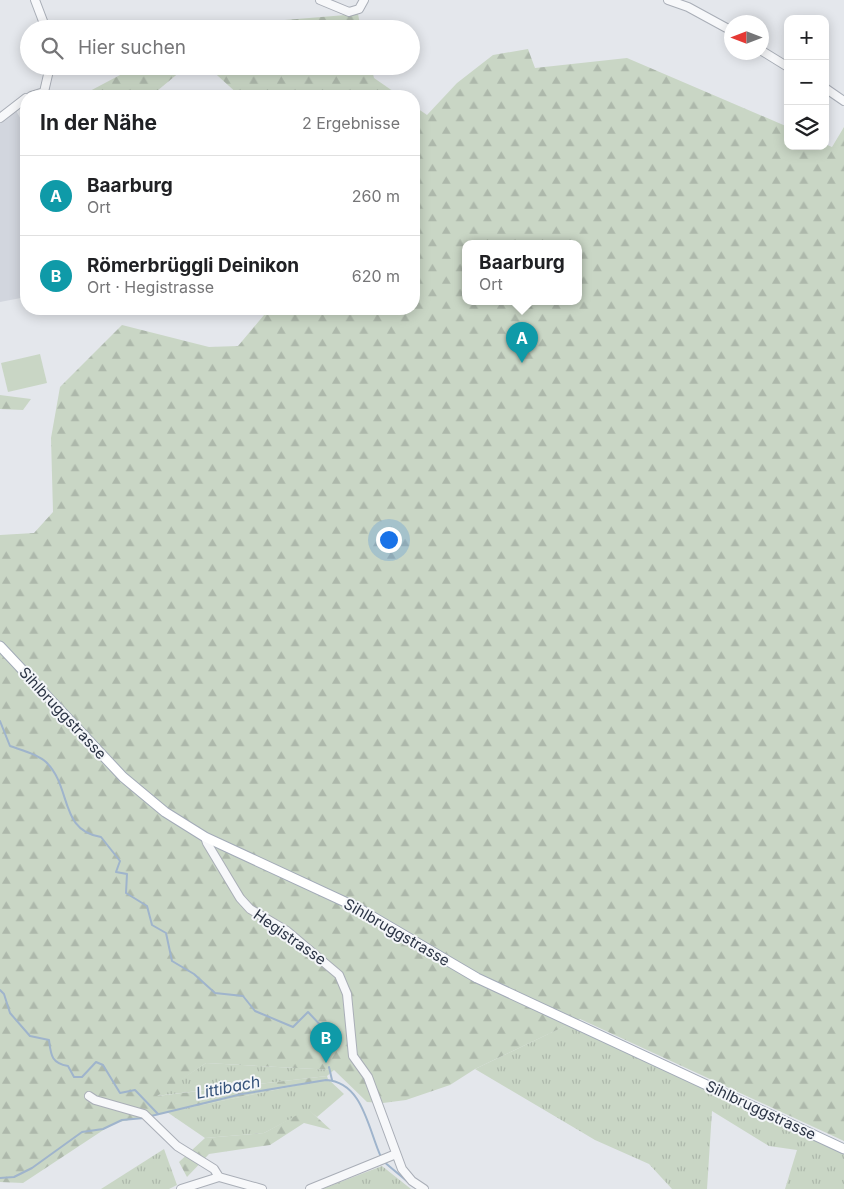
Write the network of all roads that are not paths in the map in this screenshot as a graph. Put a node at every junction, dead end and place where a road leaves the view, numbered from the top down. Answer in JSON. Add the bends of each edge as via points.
{"nodes":[{"id":1,"x":35,"y":0,"type":"edge"},
{"id":2,"x":320,"y":0,"type":"edge"},
{"id":3,"x":364,"y":0,"type":"edge"},
{"id":4,"x":668,"y":0,"type":"edge"},
{"id":5,"x":43,"y":20,"type":"edge"},
{"id":6,"x":724,"y":27,"type":"edge"},
{"id":7,"x":769,"y":55,"type":"edge"},
{"id":8,"x":784,"y":65,"type":"edge"},
{"id":9,"x":48,"y":75,"type":"edge"},
{"id":10,"x":44,"y":90,"type":"edge"},
{"id":11,"x":829,"y":91,"type":"edge"},
{"id":12,"x":844,"y":101,"type":"edge"},
{"id":13,"x":20,"y":103,"type":"edge"},
{"id":14,"x":0,"y":118,"type":"edge"},
{"id":15,"x":0,"y":646,"type":"edge"},
{"id":16,"x":206,"y":837,"type":"junction"},
{"id":17,"x":90,"y":1096,"type":"dead end"},
{"id":18,"x":844,"y":1149,"type":"edge"},
{"id":19,"x":396,"y":1154,"type":"junction"},
{"id":20,"x":219,"y":1177,"type":"junction"},
{"id":21,"x":181,"y":1189,"type":"edge"},
{"id":22,"x":262,"y":1189,"type":"edge"},
{"id":23,"x":310,"y":1189,"type":"edge"},
{"id":24,"x":424,"y":1189,"type":"edge"}],
"edges":[{"from":1,"to":5,"type":"street"},
{"from":2,"to":3,"type":"street","via":[[349,12],[359,10]]},
{"from":4,"to":6,"type":"street"},
{"from":7,"to":8,"type":"street"},
{"from":9,"to":10,"type":"street"},
{"from":11,"to":12,"type":"street"},
{"from":13,"to":14,"type":"street"},
{"from":15,"to":16,"type":"main road","name":"Sihlbruggstrasse","via":[[123,777],[165,812]]},
{"from":16,"to":18,"type":"main road","name":"Sihlbruggstrasse","via":[[356,907],[477,978]]},
{"from":16,"to":19,"type":"street","name":"Hegistrasse","via":[[240,898],[250,909],[287,931],[339,975],[347,994],[353,1056],[368,1077]]},
{"from":17,"to":20,"type":"street","via":[[144,1114],[177,1146],[214,1169]]},
{"from":19,"to":23,"type":"street"},
{"from":19,"to":24,"type":"street","name":"Hegistrasse","via":[[402,1169]]},
{"from":20,"to":21,"type":"street"},
{"from":20,"to":22,"type":"street"}]}
